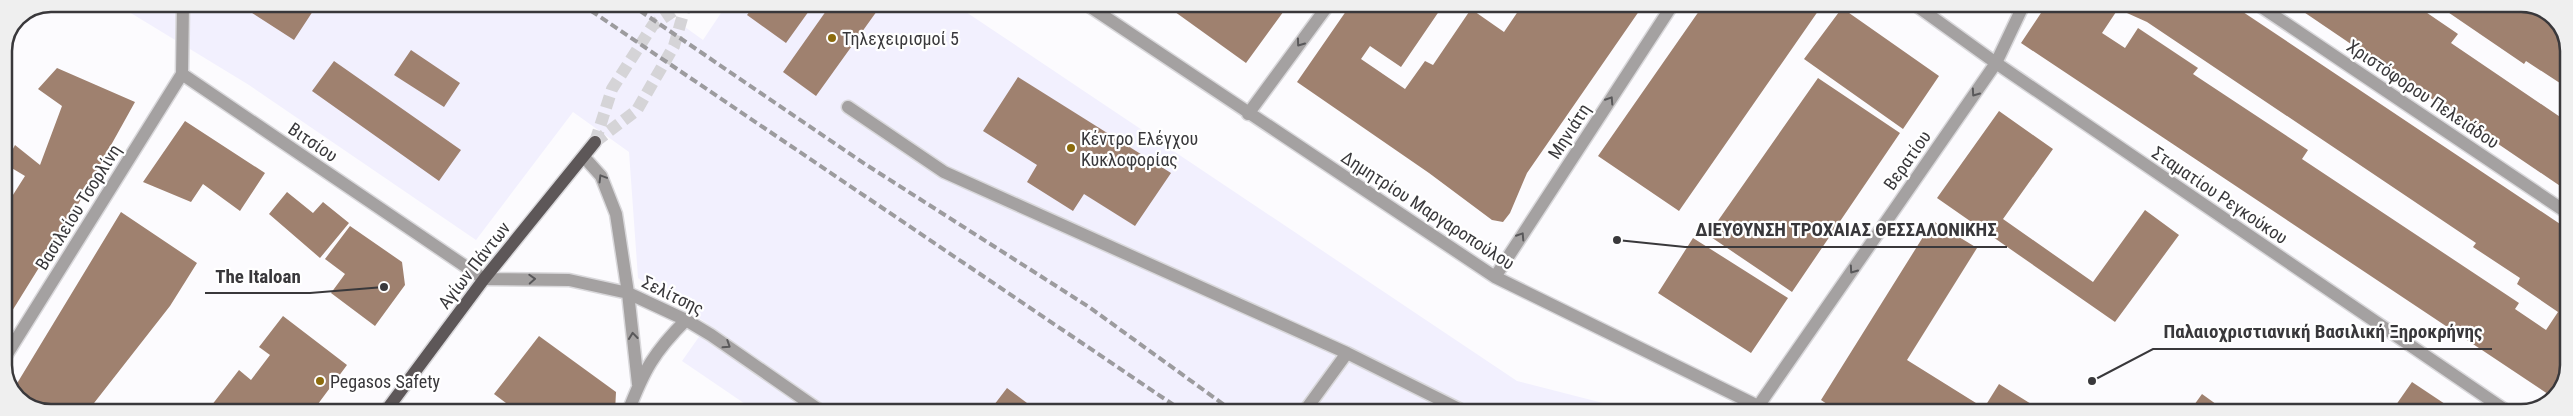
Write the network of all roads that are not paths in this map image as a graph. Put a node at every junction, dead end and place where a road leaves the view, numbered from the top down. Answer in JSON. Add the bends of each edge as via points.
{"nodes":[{"id":1,"x":183,"y":12,"type":"edge"},
{"id":2,"x":1098,"y":12,"type":"edge"},
{"id":3,"x":1323,"y":13,"type":"edge"},
{"id":4,"x":1667,"y":13,"type":"edge"},
{"id":5,"x":1926,"y":13,"type":"edge"},
{"id":6,"x":2020,"y":13,"type":"edge"},
{"id":7,"x":2270,"y":13,"type":"edge"},
{"id":8,"x":1996,"y":63,"type":"junction"},
{"id":9,"x":182,"y":74,"type":"junction"},
{"id":10,"x":848,"y":107,"type":"dead end"},
{"id":11,"x":1248,"y":114,"type":"junction"},
{"id":12,"x":595,"y":142,"type":"dead end"},
{"id":13,"x":584,"y":156,"type":"junction"},
{"id":14,"x":2560,"y":208,"type":"edge"},
{"id":15,"x":1495,"y":277,"type":"junction"},
{"id":16,"x":484,"y":279,"type":"junction"},
{"id":17,"x":628,"y":293,"type":"junction"},
{"id":18,"x":686,"y":320,"type":"junction"},
{"id":19,"x":13,"y":344,"type":"edge"},
{"id":20,"x":1347,"y":353,"type":"junction"},
{"id":21,"x":638,"y":384,"type":"junction"},
{"id":22,"x":392,"y":403,"type":"edge"},
{"id":23,"x":631,"y":403,"type":"edge"},
{"id":24,"x":809,"y":403,"type":"edge"},
{"id":25,"x":1311,"y":403,"type":"edge"},
{"id":26,"x":1447,"y":403,"type":"edge"},
{"id":27,"x":1755,"y":403,"type":"edge"},
{"id":28,"x":1760,"y":403,"type":"edge"},
{"id":29,"x":2495,"y":403,"type":"edge"}],
"edges":[{"from":1,"to":9,"type":"street"},
{"from":2,"to":11,"type":"street","name":"Δημητρίου Μαργαροπούλου"},
{"from":3,"to":11,"type":"street","one_way":true},
{"from":15,"to":4,"type":"street","name":"Μηνιάτη","one_way":true},
{"from":5,"to":8,"type":"street","name":"Σταματίου Ρεγκούκου"},
{"from":6,"to":8,"type":"street","name":"Βερατίου"},
{"from":7,"to":14,"type":"street","name":"Χριστόφορου Πελειάδου"},
{"from":8,"to":28,"type":"street","name":"Βερατίου","one_way":true},
{"from":8,"to":29,"type":"street","name":"Σταματίου Ρεγκούκου"},
{"from":9,"to":16,"type":"street","name":"Βιτσίου"},
{"from":9,"to":19,"type":"street","name":"Βασιλείου Τσορλίνη"},
{"from":10,"to":20,"type":"street","via":[[944,172]]},
{"from":11,"to":15,"type":"street","name":"Δημητρίου Μαργαροπούλου"},
{"from":12,"to":13,"type":"main road","name":"Αγίων Πάντων"},
{"from":13,"to":16,"type":"main road","name":"Αγίων Πάντων"},
{"from":17,"to":13,"type":"street","one_way":true,"via":[[612,199],[601,176]]},
{"from":15,"to":27,"type":"street","name":"Δημητρίου Μαργαροπούλου"},
{"from":16,"to":17,"type":"street","name":"Σελίτσης","one_way":true,"via":[[569,280]]},
{"from":16,"to":22,"type":"main road","name":"Αγίων Πάντων"},
{"from":17,"to":18,"type":"street","name":"Σελίτσης"},
{"from":21,"to":17,"type":"street","one_way":true},
{"from":18,"to":21,"type":"street","via":[[654,355]]},
{"from":18,"to":24,"type":"street","name":"Σελίτσης","one_way":true},
{"from":20,"to":25,"type":"street"},
{"from":20,"to":26,"type":"street"},
{"from":21,"to":23,"type":"street"}]}
